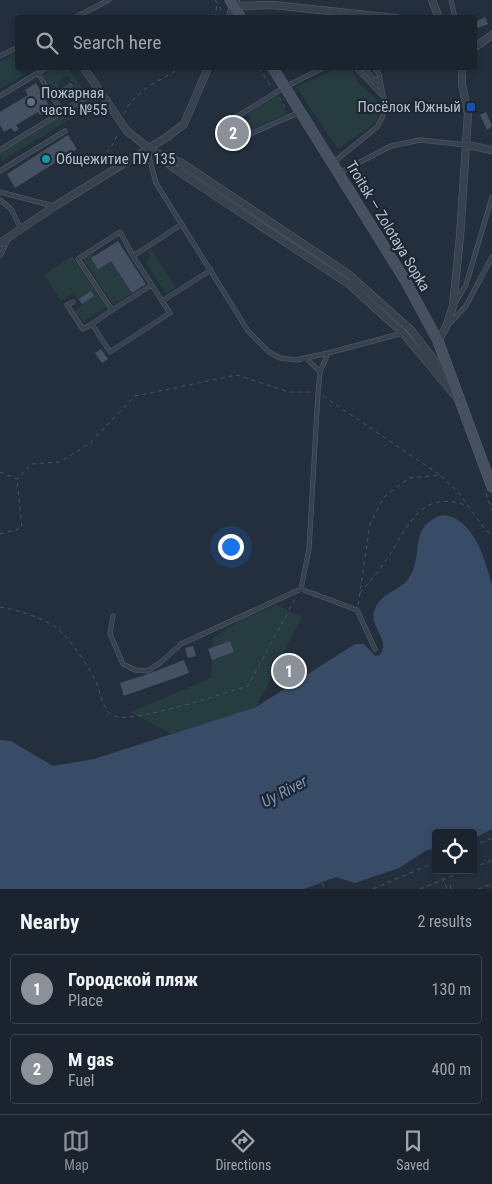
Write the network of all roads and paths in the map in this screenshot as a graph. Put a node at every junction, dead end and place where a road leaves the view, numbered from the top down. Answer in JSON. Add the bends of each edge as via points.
{"nodes":[{"id":1,"x":109,"y":0,"type":"edge"},
{"id":2,"x":216,"y":0,"type":"edge"},
{"id":3,"x":432,"y":0,"type":"edge"},
{"id":4,"x":451,"y":0,"type":"edge"},
{"id":5,"x":233,"y":2,"type":"edge"},
{"id":6,"x":217,"y":3,"type":"junction"},
{"id":7,"x":80,"y":15,"type":"edge"},
{"id":8,"x":215,"y":15,"type":"edge"},
{"id":9,"x":226,"y":15,"type":"edge"},
{"id":10,"x":229,"y":15,"type":"edge"},
{"id":11,"x":240,"y":15,"type":"edge"},
{"id":12,"x":368,"y":15,"type":"edge"},
{"id":13,"x":438,"y":15,"type":"edge"},
{"id":14,"x":454,"y":15,"type":"edge"},
{"id":15,"x":492,"y":35,"type":"edge"},
{"id":16,"x":477,"y":45,"type":"edge"},
{"id":17,"x":15,"y":48,"type":"edge"},
{"id":18,"x":0,"y":56,"type":"edge"},
{"id":19,"x":43,"y":70,"type":"edge"},
{"id":20,"x":85,"y":70,"type":"edge"},
{"id":21,"x":177,"y":70,"type":"edge"},
{"id":22,"x":207,"y":70,"type":"edge"},
{"id":23,"x":274,"y":70,"type":"edge"},
{"id":24,"x":319,"y":70,"type":"edge"},
{"id":25,"x":358,"y":70,"type":"edge"},
{"id":26,"x":365,"y":70,"type":"edge"},
{"id":27,"x":376,"y":70,"type":"edge"},
{"id":28,"x":462,"y":70,"type":"edge"},
{"id":29,"x":38,"y":73,"type":"junction"},
{"id":30,"x":381,"y":85,"type":"junction"},
{"id":31,"x":70,"y":86,"type":"dead end"},
{"id":32,"x":285,"y":87,"type":"junction"},
{"id":33,"x":382,"y":95,"type":"junction"},
{"id":34,"x":0,"y":96,"type":"edge"},
{"id":35,"x":53,"y":98,"type":"junction"},
{"id":36,"x":85,"y":98,"type":"dead end"},
{"id":37,"x":62,"y":112,"type":"junction"},
{"id":38,"x":300,"y":112,"type":"junction"},
{"id":39,"x":233,"y":119,"type":"junction"},
{"id":40,"x":121,"y":122,"type":"junction"},
{"id":41,"x":65,"y":131,"type":"dead end"},
{"id":42,"x":243,"y":137,"type":"junction"},
{"id":43,"x":467,"y":145,"type":"junction"},
{"id":44,"x":147,"y":148,"type":"junction"},
{"id":45,"x":0,"y":150,"type":"edge"},
{"id":46,"x":492,"y":150,"type":"edge"},
{"id":47,"x":86,"y":165,"type":"dead end"},
{"id":48,"x":335,"y":168,"type":"junction"},
{"id":49,"x":0,"y":171,"type":"edge"},
{"id":50,"x":0,"y":192,"type":"edge"},
{"id":51,"x":492,"y":197,"type":"edge"},
{"id":52,"x":0,"y":200,"type":"edge"},
{"id":53,"x":55,"y":206,"type":"junction"},
{"id":54,"x":182,"y":224,"type":"junction"},
{"id":55,"x":21,"y":229,"type":"junction"},
{"id":56,"x":9,"y":238,"type":"junction"},
{"id":57,"x":0,"y":243,"type":"edge"},
{"id":58,"x":0,"y":256,"type":"edge"},
{"id":59,"x":133,"y":256,"type":"junction"},
{"id":60,"x":492,"y":257,"type":"edge"},
{"id":61,"x":210,"y":270,"type":"junction"},
{"id":62,"x":152,"y":285,"type":"junction"},
{"id":63,"x":162,"y":301,"type":"junction"},
{"id":64,"x":73,"y":302,"type":"dead end"},
{"id":65,"x":453,"y":306,"type":"junction"},
{"id":66,"x":112,"y":310,"type":"junction"},
{"id":67,"x":92,"y":324,"type":"junction"},
{"id":68,"x":446,"y":327,"type":"junction"},
{"id":69,"x":403,"y":333,"type":"junction"},
{"id":70,"x":438,"y":340,"type":"junction"},
{"id":71,"x":328,"y":353,"type":"junction"},
{"id":72,"x":306,"y":358,"type":"junction"},
{"id":73,"x":320,"y":372,"type":"junction"},
{"id":74,"x":318,"y":392,"type":"junction"},
{"id":75,"x":463,"y":406,"type":"junction"},
{"id":76,"x":0,"y":472,"type":"edge"},
{"id":77,"x":440,"y":475,"type":"junction"},
{"id":78,"x":17,"y":480,"type":"junction"},
{"id":79,"x":492,"y":487,"type":"edge"},
{"id":80,"x":468,"y":507,"type":"junction"},
{"id":81,"x":0,"y":534,"type":"edge"},
{"id":82,"x":492,"y":534,"type":"edge"},
{"id":83,"x":301,"y":589,"type":"junction"},
{"id":84,"x":360,"y":594,"type":"junction"},
{"id":85,"x":357,"y":610,"type":"junction"},
{"id":86,"x":113,"y":616,"type":"dead end"},
{"id":87,"x":375,"y":649,"type":"dead end"},
{"id":88,"x":492,"y":838,"type":"edge"},
{"id":89,"x":477,"y":844,"type":"edge"},
{"id":90,"x":492,"y":860,"type":"edge"},
{"id":91,"x":432,"y":864,"type":"edge"},
{"id":92,"x":477,"y":866,"type":"edge"},
{"id":93,"x":441,"y":874,"type":"edge"},
{"id":94,"x":457,"y":874,"type":"edge"},
{"id":95,"x":443,"y":880,"type":"junction"},
{"id":96,"x":322,"y":883,"type":"dead end"},
{"id":97,"x":454,"y":884,"type":"dead end"},
{"id":98,"x":492,"y":884,"type":"edge"},
{"id":99,"x":325,"y":889,"type":"edge"},
{"id":100,"x":373,"y":889,"type":"edge"},
{"id":101,"x":420,"y":889,"type":"edge"},
{"id":102,"x":447,"y":889,"type":"edge"},
{"id":103,"x":451,"y":889,"type":"edge"},
{"id":104,"x":478,"y":889,"type":"edge"}],
"edges":[{"from":1,"to":7,"type":"lane"},
{"from":2,"to":6,"type":"path"},
{"from":3,"to":13,"type":"street"},
{"from":4,"to":14,"type":"lane"},
{"from":5,"to":10,"type":"street"},
{"from":5,"to":11,"type":"street"},
{"from":5,"to":12,"type":"street"},
{"from":6,"to":8,"type":"path"},
{"from":6,"to":9,"type":"path"},
{"from":15,"to":16,"type":"street"},
{"from":17,"to":18,"type":"lane"},
{"from":19,"to":29,"type":"lane"},
{"from":20,"to":40,"type":"street"},
{"from":21,"to":40,"type":"path","via":[[127,105]]},
{"from":22,"to":44,"type":"street","via":[[184,124]]},
{"from":23,"to":32,"type":"street","name":"Troitsk — Zolotaya Sopka"},
{"from":24,"to":32,"type":"lane"},
{"from":25,"to":33,"type":"lane"},
{"from":26,"to":30,"type":"lane"},
{"from":27,"to":30,"type":"lane"},
{"from":28,"to":43,"type":"street","via":[[468,114]]},
{"from":29,"to":34,"type":"lane"},
{"from":29,"to":35,"type":"lane"},
{"from":30,"to":33,"type":"lane"},
{"from":31,"to":35,"type":"lane"},
{"from":32,"to":38,"type":"street","name":"Troitsk — Zolotaya Sopka"},
{"from":32,"to":39,"type":"lane"},
{"from":33,"to":48,"type":"lane","via":[[385,106],[377,127]]},
{"from":35,"to":37,"type":"lane"},
{"from":36,"to":37,"type":"lane"},
{"from":37,"to":45,"type":"lane"},
{"from":38,"to":42,"type":"lane"},
{"from":38,"to":48,"type":"street","name":"Troitsk — Zolotaya Sopka"},
{"from":39,"to":42,"type":"lane"},
{"from":39,"to":42,"type":"lane","via":[[224,126],[234,142]]},
{"from":40,"to":44,"type":"street"},
{"from":40,"to":47,"type":"path","via":[[114,144],[107,153]]},
{"from":41,"to":49,"type":"lane"},
{"from":43,"to":46,"type":"street"},
{"from":43,"to":48,"type":"lane","via":[[420,140],[391,146]]},
{"from":43,"to":65,"type":"street"},
{"from":44,"to":53,"type":"street"},
{"from":44,"to":54,"type":"lane","via":[[156,184]]},
{"from":44,"to":69,"type":"street","via":[[350,286]]},
{"from":44,"to":75,"type":"street","via":[[182,164],[347,273],[373,294],[411,330],[442,368]]},
{"from":48,"to":70,"type":"street","name":"Troitsk — Zolotaya Sopka","via":[[405,280]]},
{"from":50,"to":53,"type":"lane"},
{"from":51,"to":65,"type":"lane","via":[[466,285]]},
{"from":52,"to":55,"type":"lane","via":[[11,209]]},
{"from":53,"to":55,"type":"street"},
{"from":54,"to":59,"type":"lane"},
{"from":54,"to":61,"type":"lane"},
{"from":55,"to":56,"type":"street"},
{"from":56,"to":57,"type":"street"},
{"from":56,"to":58,"type":"lane"},
{"from":59,"to":62,"type":"lane"},
{"from":59,"to":66,"type":"lane","via":[[120,232],[78,259]]},
{"from":60,"to":68,"type":"lane","via":[[466,306]]},
{"from":61,"to":63,"type":"lane"},
{"from":61,"to":72,"type":"lane","via":[[248,331],[265,349],[280,358]]},
{"from":62,"to":63,"type":"lane"},
{"from":62,"to":66,"type":"lane"},
{"from":63,"to":67,"type":"lane","via":[[170,313],[110,352]]},
{"from":64,"to":67,"type":"lane","via":[[67,305],[83,329]]},
{"from":65,"to":68,"type":"street"},
{"from":66,"to":67,"type":"lane"},
{"from":68,"to":70,"type":"street"},
{"from":69,"to":71,"type":"lane"},
{"from":69,"to":75,"type":"street"},
{"from":70,"to":75,"type":"street","name":"Troitsk — Zolotaya Sopka"},
{"from":71,"to":72,"type":"lane"},
{"from":71,"to":73,"type":"lane"},
{"from":72,"to":73,"type":"lane"},
{"from":73,"to":74,"type":"lane"},
{"from":74,"to":77,"type":"path"},
{"from":74,"to":78,"type":"path","via":[[289,392],[236,375],[135,396],[90,443],[60,462],[31,464]]},
{"from":74,"to":83,"type":"lane","via":[[309,550]]},
{"from":75,"to":79,"type":"street","name":"Troitsk — Zolotaya Sopka"},
{"from":76,"to":78,"type":"path"},
{"from":77,"to":80,"type":"path"},
{"from":77,"to":84,"type":"path","via":[[409,478],[384,497],[370,524]]},
{"from":78,"to":81,"type":"path","via":[[22,528]]},
{"from":80,"to":82,"type":"path"},
{"from":80,"to":84,"type":"path","via":[[453,500],[443,500],[418,511]]},
{"from":83,"to":85,"type":"lane"},
{"from":83,"to":86,"type":"lane","via":[[181,644],[147,671],[123,664],[110,634]]},
{"from":84,"to":85,"type":"path"},
{"from":85,"to":87,"type":"lane"},
{"from":88,"to":89,"type":"path"},
{"from":90,"to":92,"type":"path"},
{"from":91,"to":100,"type":"path"},
{"from":93,"to":95,"type":"path"},
{"from":94,"to":95,"type":"path"},
{"from":95,"to":101,"type":"path"},
{"from":95,"to":102,"type":"path"},
{"from":96,"to":99,"type":"path"},
{"from":97,"to":103,"type":"path","via":[[450,885]]},
{"from":98,"to":104,"type":"path"}]}
